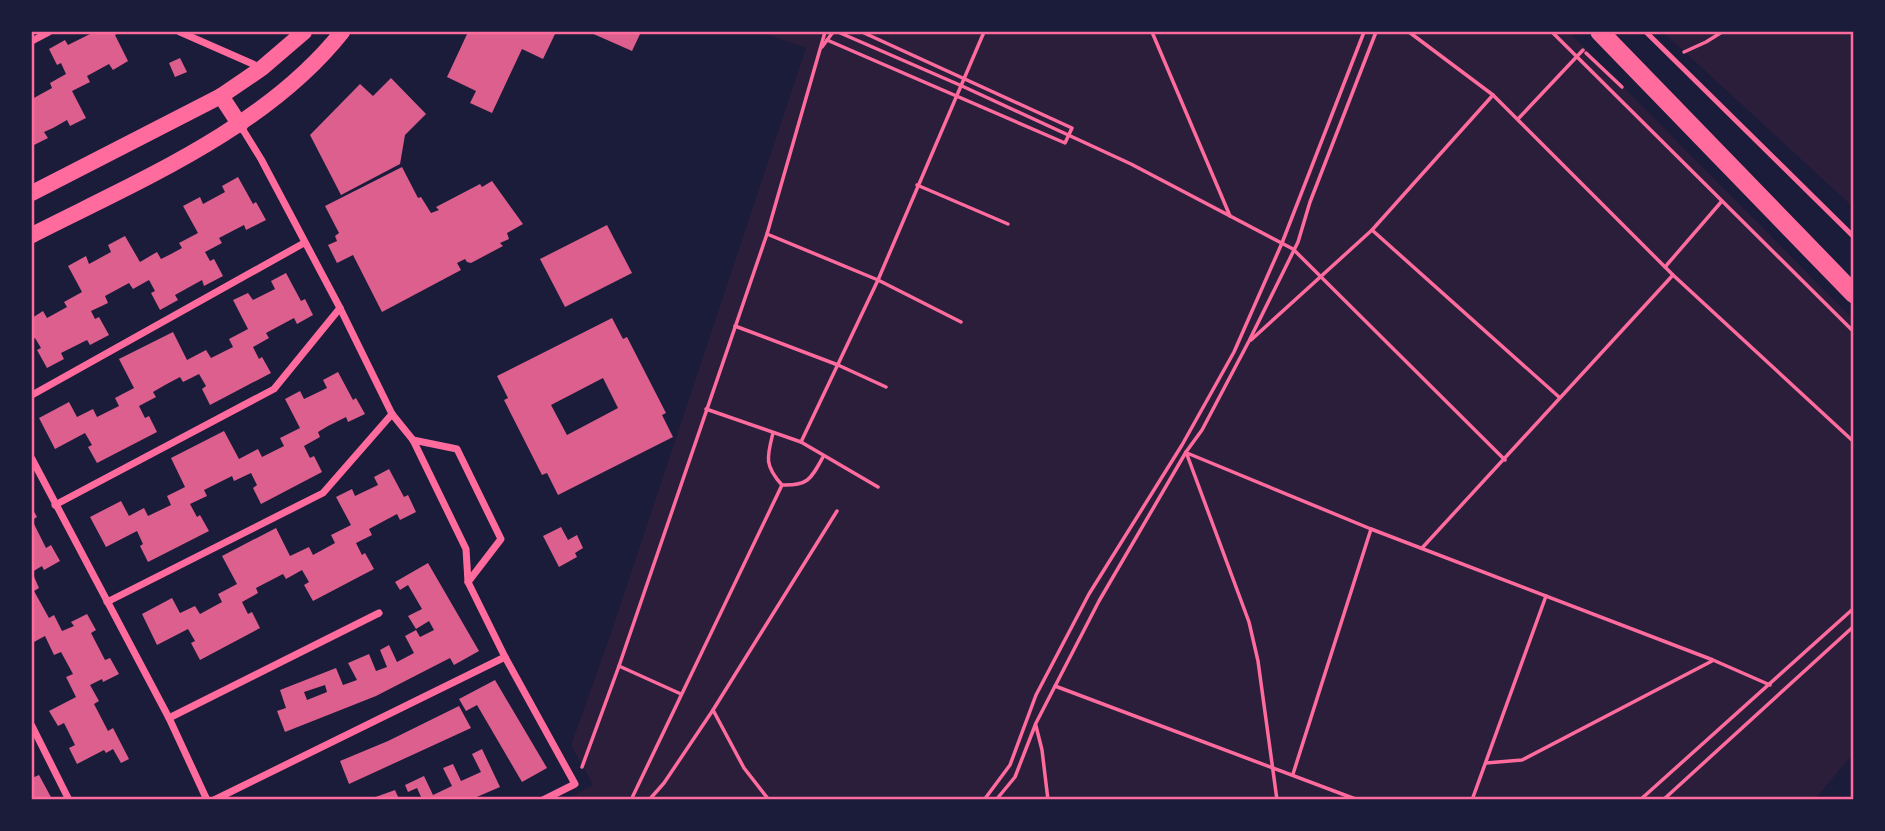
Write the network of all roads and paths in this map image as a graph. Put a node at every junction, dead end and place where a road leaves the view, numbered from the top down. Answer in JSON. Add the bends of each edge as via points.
{"nodes":[{"id":1,"x":50,"y":32,"type":"edge"},
{"id":2,"x":180,"y":32,"type":"edge"},
{"id":3,"x":304,"y":32,"type":"edge"},
{"id":4,"x":342,"y":32,"type":"edge"},
{"id":5,"x":825,"y":32,"type":"edge"},
{"id":6,"x":835,"y":32,"type":"edge"},
{"id":7,"x":862,"y":32,"type":"edge"},
{"id":8,"x":984,"y":32,"type":"edge"},
{"id":9,"x":1152,"y":32,"type":"edge"},
{"id":10,"x":1364,"y":32,"type":"edge"},
{"id":11,"x":1376,"y":32,"type":"edge"},
{"id":12,"x":1409,"y":32,"type":"edge"},
{"id":13,"x":1552,"y":32,"type":"edge"},
{"id":14,"x":1600,"y":32,"type":"edge"},
{"id":15,"x":1646,"y":32,"type":"edge"},
{"id":16,"x":1722,"y":32,"type":"edge"},
{"id":17,"x":827,"y":40,"type":"junction"},
{"id":18,"x":32,"y":41,"type":"edge"},
{"id":19,"x":1583,"y":50,"type":"dead end"},
{"id":20,"x":820,"y":51,"type":"junction"},
{"id":21,"x":1576,"y":56,"type":"junction"},
{"id":22,"x":1673,"y":57,"type":"junction"},
{"id":23,"x":262,"y":68,"type":"junction"},
{"id":24,"x":965,"y":79,"type":"junction"},
{"id":25,"x":962,"y":86,"type":"junction"},
{"id":26,"x":1493,"y":95,"type":"junction"},
{"id":27,"x":221,"y":96,"type":"junction"},
{"id":28,"x":957,"y":96,"type":"junction"},
{"id":29,"x":1518,"y":119,"type":"junction"},
{"id":30,"x":240,"y":125,"type":"junction"},
{"id":31,"x":1069,"y":135,"type":"junction"},
{"id":32,"x":917,"y":185,"type":"junction"},
{"id":33,"x":32,"y":193,"type":"edge"},
{"id":34,"x":1722,"y":201,"type":"junction"},
{"id":35,"x":1231,"y":218,"type":"junction"},
{"id":36,"x":1008,"y":224,"type":"dead end"},
{"id":37,"x":1372,"y":230,"type":"junction"},
{"id":38,"x":767,"y":234,"type":"junction"},
{"id":39,"x":32,"y":235,"type":"edge"},
{"id":40,"x":1853,"y":237,"type":"edge"},
{"id":41,"x":304,"y":243,"type":"junction"},
{"id":42,"x":1282,"y":243,"type":"junction"},
{"id":43,"x":1293,"y":248,"type":"junction"},
{"id":44,"x":1665,"y":267,"type":"junction"},
{"id":45,"x":1673,"y":275,"type":"junction"},
{"id":46,"x":1321,"y":277,"type":"junction"},
{"id":47,"x":878,"y":280,"type":"junction"},
{"id":48,"x":1853,"y":294,"type":"edge"},
{"id":49,"x":340,"y":309,"type":"junction"},
{"id":50,"x":961,"y":322,"type":"dead end"},
{"id":51,"x":735,"y":326,"type":"junction"},
{"id":52,"x":1853,"y":332,"type":"edge"},
{"id":53,"x":1249,"y":341,"type":"junction"},
{"id":54,"x":838,"y":365,"type":"junction"},
{"id":55,"x":886,"y":387,"type":"dead end"},
{"id":56,"x":32,"y":395,"type":"edge"},
{"id":57,"x":1559,"y":398,"type":"junction"},
{"id":58,"x":706,"y":410,"type":"junction"},
{"id":59,"x":392,"y":414,"type":"junction"},
{"id":60,"x":773,"y":433,"type":"junction"},
{"id":61,"x":413,"y":440,"type":"junction"},
{"id":62,"x":801,"y":442,"type":"junction"},
{"id":63,"x":1853,"y":442,"type":"edge"},
{"id":64,"x":1186,"y":453,"type":"junction"},
{"id":65,"x":823,"y":457,"type":"junction"},
{"id":66,"x":32,"y":459,"type":"edge"},
{"id":67,"x":1505,"y":460,"type":"junction"},
{"id":68,"x":782,"y":485,"type":"junction"},
{"id":69,"x":878,"y":487,"type":"dead end"},
{"id":70,"x":55,"y":505,"type":"junction"},
{"id":71,"x":837,"y":511,"type":"dead end"},
{"id":72,"x":1371,"y":529,"type":"junction"},
{"id":73,"x":1422,"y":548,"type":"junction"},
{"id":74,"x":468,"y":582,"type":"junction"},
{"id":75,"x":1546,"y":596,"type":"junction"},
{"id":76,"x":107,"y":602,"type":"junction"},
{"id":77,"x":1853,"y":608,"type":"edge"},
{"id":78,"x":379,"y":613,"type":"dead end"},
{"id":79,"x":1853,"y":626,"type":"edge"},
{"id":80,"x":505,"y":657,"type":"junction"},
{"id":81,"x":1713,"y":660,"type":"junction"},
{"id":82,"x":619,"y":666,"type":"junction"},
{"id":83,"x":1055,"y":685,"type":"junction"},
{"id":84,"x":1770,"y":685,"type":"junction"},
{"id":85,"x":681,"y":694,"type":"junction"},
{"id":86,"x":713,"y":710,"type":"junction"},
{"id":87,"x":169,"y":718,"type":"junction"},
{"id":88,"x":1036,"y":723,"type":"junction"},
{"id":89,"x":32,"y":726,"type":"edge"},
{"id":90,"x":1486,"y":762,"type":"junction"},
{"id":91,"x":1272,"y":766,"type":"junction"},
{"id":92,"x":1293,"y":775,"type":"junction"},
{"id":93,"x":575,"y":784,"type":"junction"},
{"id":94,"x":69,"y":800,"type":"edge"},
{"id":95,"x":207,"y":800,"type":"edge"},
{"id":96,"x":214,"y":800,"type":"edge"},
{"id":97,"x":543,"y":800,"type":"edge"},
{"id":98,"x":631,"y":800,"type":"edge"},
{"id":99,"x":649,"y":800,"type":"edge"},
{"id":100,"x":769,"y":800,"type":"edge"},
{"id":101,"x":984,"y":800,"type":"edge"},
{"id":102,"x":996,"y":800,"type":"edge"},
{"id":103,"x":1048,"y":800,"type":"edge"},
{"id":104,"x":1277,"y":800,"type":"edge"},
{"id":105,"x":1358,"y":800,"type":"edge"},
{"id":106,"x":1472,"y":800,"type":"edge"},
{"id":107,"x":1640,"y":800,"type":"edge"},
{"id":108,"x":1663,"y":800,"type":"edge"}],
"edges":[{"from":1,"to":18,"type":"street"},
{"from":2,"to":23,"type":"street"},
{"from":3,"to":23,"type":"main road"},
{"from":4,"to":30,"type":"main road","via":[[299,76]]},
{"from":5,"to":20,"type":"path"},
{"from":6,"to":17,"type":"path"},
{"from":6,"to":25,"type":"path"},
{"from":7,"to":24,"type":"path"},
{"from":8,"to":24,"type":"path"},
{"from":9,"to":35,"type":"path"},
{"from":10,"to":42,"type":"path"},
{"from":11,"to":43,"type":"path"},
{"from":12,"to":26,"type":"path"},
{"from":13,"to":21,"type":"path"},
{"from":14,"to":48,"type":"highway"},
{"from":15,"to":22,"type":"lane"},
{"from":16,"to":22,"type":"path"},
{"from":17,"to":20,"type":"path"},
{"from":17,"to":28,"type":"path"},
{"from":19,"to":21,"type":"path"},
{"from":20,"to":38,"type":"path"},
{"from":21,"to":29,"type":"path"},
{"from":21,"to":34,"type":"path"},
{"from":22,"to":40,"type":"lane"},
{"from":23,"to":27,"type":"main road"},
{"from":24,"to":25,"type":"path"},
{"from":24,"to":31,"type":"path","via":[[1072,128]]},
{"from":25,"to":28,"type":"path"},
{"from":25,"to":31,"type":"path"},
{"from":26,"to":29,"type":"path"},
{"from":26,"to":37,"type":"path"},
{"from":27,"to":30,"type":"main road"},
{"from":27,"to":33,"type":"main road"},
{"from":28,"to":31,"type":"path","via":[[1065,143]]},
{"from":28,"to":32,"type":"path"},
{"from":29,"to":44,"type":"path"},
{"from":30,"to":39,"type":"main road"},
{"from":30,"to":41,"type":"street"},
{"from":31,"to":35,"type":"path"},
{"from":32,"to":36,"type":"path"},
{"from":32,"to":47,"type":"path"},
{"from":34,"to":44,"type":"path"},
{"from":34,"to":52,"type":"path"},
{"from":35,"to":42,"type":"path"},
{"from":37,"to":46,"type":"path"},
{"from":37,"to":57,"type":"path"},
{"from":38,"to":47,"type":"path"},
{"from":38,"to":51,"type":"path"},
{"from":41,"to":49,"type":"street"},
{"from":41,"to":56,"type":"street"},
{"from":42,"to":43,"type":"path"},
{"from":42,"to":101,"type":"path","via":[[1234,352],[1089,594],[1037,695],[1010,765]]},
{"from":43,"to":46,"type":"path"},
{"from":43,"to":53,"type":"path"},
{"from":44,"to":45,"type":"path"},
{"from":45,"to":57,"type":"path"},
{"from":45,"to":63,"type":"path"},
{"from":46,"to":53,"type":"path"},
{"from":46,"to":67,"type":"path"},
{"from":47,"to":50,"type":"path"},
{"from":47,"to":54,"type":"path"},
{"from":49,"to":59,"type":"street"},
{"from":49,"to":70,"type":"street","via":[[274,389]]},
{"from":51,"to":54,"type":"path"},
{"from":51,"to":58,"type":"path"},
{"from":53,"to":64,"type":"path"},
{"from":54,"to":55,"type":"path"},
{"from":54,"to":62,"type":"path"},
{"from":57,"to":67,"type":"path"},
{"from":58,"to":60,"type":"path"},
{"from":58,"to":82,"type":"path"},
{"from":59,"to":61,"type":"street"},
{"from":59,"to":76,"type":"street","via":[[323,493]]},
{"from":60,"to":62,"type":"path"},
{"from":60,"to":68,"type":"path","via":[[770,472]]},
{"from":61,"to":74,"type":"street","via":[[466,549]]},
{"from":61,"to":74,"type":"street","via":[[457,449],[501,539]]},
{"from":62,"to":65,"type":"path"},
{"from":64,"to":72,"type":"path"},
{"from":64,"to":83,"type":"path"},
{"from":64,"to":91,"type":"path","via":[[1248,621]]},
{"from":65,"to":68,"type":"path","via":[[811,479]]},
{"from":65,"to":69,"type":"path"},
{"from":66,"to":70,"type":"street"},
{"from":67,"to":73,"type":"path"},
{"from":68,"to":85,"type":"path"},
{"from":70,"to":76,"type":"street"},
{"from":71,"to":86,"type":"path"},
{"from":72,"to":73,"type":"path"},
{"from":72,"to":92,"type":"path"},
{"from":73,"to":75,"type":"path"},
{"from":74,"to":80,"type":"street"},
{"from":75,"to":81,"type":"path"},
{"from":75,"to":90,"type":"path"},
{"from":76,"to":87,"type":"street"},
{"from":77,"to":84,"type":"path"},
{"from":78,"to":87,"type":"street"},
{"from":79,"to":108,"type":"path"},
{"from":80,"to":93,"type":"street"},
{"from":80,"to":96,"type":"street"},
{"from":81,"to":84,"type":"path"},
{"from":81,"to":90,"type":"path","via":[[1522,760]]},
{"from":82,"to":85,"type":"path"},
{"from":82,"to":93,"type":"path"},
{"from":83,"to":88,"type":"path"},
{"from":83,"to":91,"type":"path"},
{"from":84,"to":107,"type":"path"},
{"from":85,"to":98,"type":"path"},
{"from":86,"to":99,"type":"path"},
{"from":86,"to":100,"type":"path","via":[[744,768]]},
{"from":87,"to":95,"type":"street"},
{"from":88,"to":102,"type":"path","via":[[1015,777]]},
{"from":88,"to":103,"type":"path"},
{"from":89,"to":94,"type":"street"},
{"from":90,"to":106,"type":"path"},
{"from":91,"to":92,"type":"path"},
{"from":91,"to":104,"type":"path"},
{"from":92,"to":105,"type":"path"},
{"from":93,"to":97,"type":"street"}]}
